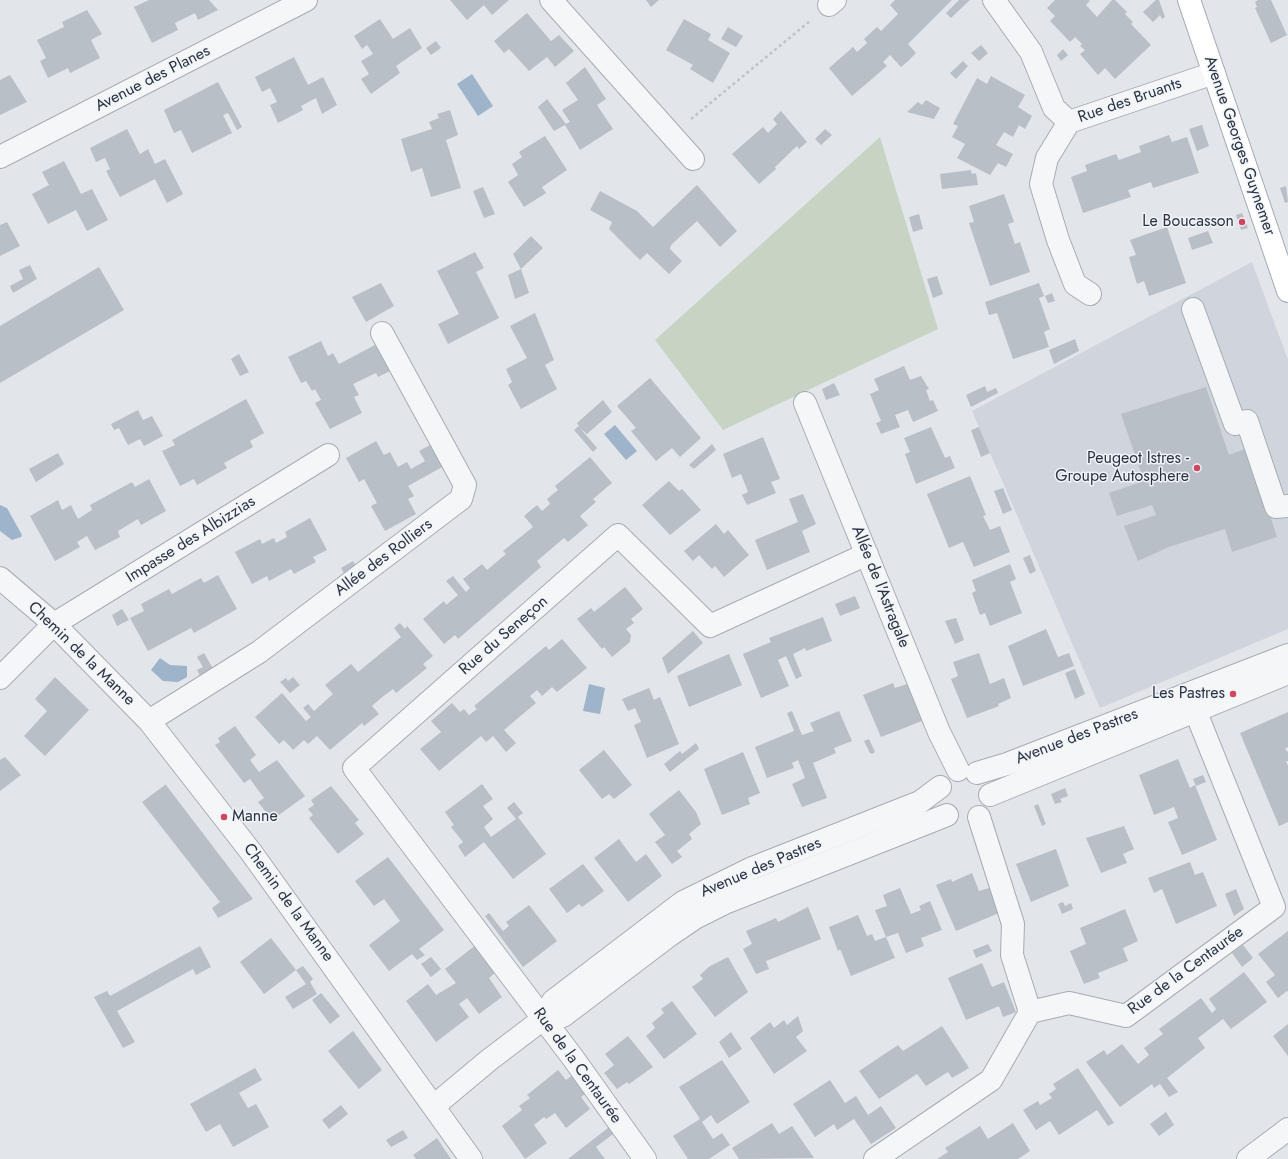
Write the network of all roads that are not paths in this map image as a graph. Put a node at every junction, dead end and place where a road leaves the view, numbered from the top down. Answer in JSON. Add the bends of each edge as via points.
{"nodes":[{"id":1,"x":306,"y":0,"type":"edge"},
{"id":2,"x":551,"y":0,"type":"edge"},
{"id":3,"x":994,"y":0,"type":"edge"},
{"id":4,"x":1190,"y":0,"type":"edge"},
{"id":5,"x":1214,"y":73,"type":"junction"},
{"id":6,"x":1069,"y":122,"type":"junction"},
{"id":7,"x":0,"y":157,"type":"edge"},
{"id":8,"x":693,"y":159,"type":"dead end"},
{"id":9,"x":1288,"y":291,"type":"edge"},
{"id":10,"x":1090,"y":294,"type":"dead end"},
{"id":11,"x":1193,"y":309,"type":"dead end"},
{"id":12,"x":382,"y":333,"type":"dead end"},
{"id":13,"x":805,"y":403,"type":"dead end"},
{"id":14,"x":328,"y":455,"type":"dead end"},
{"id":15,"x":1288,"y":506,"type":"edge"},
{"id":16,"x":867,"y":554,"type":"junction"},
{"id":17,"x":0,"y":578,"type":"edge"},
{"id":18,"x":54,"y":624,"type":"junction"},
{"id":19,"x":1288,"y":655,"type":"edge"},
{"id":20,"x":1288,"y":673,"type":"edge"},
{"id":21,"x":0,"y":678,"type":"edge"},
{"id":22,"x":1195,"y":710,"type":"junction"},
{"id":23,"x":149,"y":720,"type":"junction"},
{"id":24,"x":967,"y":772,"type":"junction"},
{"id":25,"x":940,"y":787,"type":"junction"},
{"id":26,"x":990,"y":795,"type":"junction"},
{"id":27,"x":947,"y":815,"type":"junction"},
{"id":28,"x":979,"y":817,"type":"junction"},
{"id":29,"x":509,"y":973,"type":"joint"},
{"id":30,"x":1030,"y":1012,"type":"junction"},
{"id":31,"x":543,"y":1019,"type":"junction"},
{"id":32,"x":434,"y":1106,"type":"junction"},
{"id":33,"x":1288,"y":1128,"type":"edge"},
{"id":34,"x":471,"y":1159,"type":"edge"},
{"id":35,"x":645,"y":1159,"type":"edge"},
{"id":36,"x":875,"y":1159,"type":"edge"},
{"id":37,"x":1248,"y":1159,"type":"edge"}],
"edges":[{"from":1,"to":7,"type":"street","name":"Avenue des Planes"},
{"from":2,"to":8,"type":"street"},
{"from":3,"to":6,"type":"street","name":"Rue des Bruants","via":[[1031,52],[1054,108]]},
{"from":4,"to":5,"type":"main road","name":"Avenue Georges Guynemer"},
{"from":5,"to":6,"type":"street","name":"Rue des Bruants"},
{"from":5,"to":9,"type":"main road","name":"Avenue Georges Guynemer"},
{"from":6,"to":10,"type":"street","via":[[1047,158],[1042,184],[1058,240],[1075,284]]},
{"from":11,"to":15,"type":"street","via":[[1235,424],[1247,421],[1276,507]]},
{"from":12,"to":23,"type":"street","name":"Allée des Rolliers","via":[[465,484],[461,500],[259,652]]},
{"from":13,"to":16,"type":"street","name":"Allée de l'Astragale"},
{"from":14,"to":18,"type":"street","name":"Impasse des Albizzias"},
{"from":16,"to":24,"type":"street","name":"Allée de l'Astragale","via":[[939,732]]},
{"from":16,"to":29,"type":"street","name":"Rue du Seneçon","via":[[710,626],[618,535],[354,768]]},
{"from":17,"to":18,"type":"street","name":"Chemin de la Manne"},
{"from":18,"to":21,"type":"street","name":"Impasse des Albizzias"},
{"from":18,"to":23,"type":"street","name":"Chemin de la Manne"},
{"from":19,"to":24,"type":"street","name":"Avenue des Pastres","via":[[1007,764]]},
{"from":20,"to":22,"type":"street","name":"Avenue des Pastres"},
{"from":22,"to":26,"type":"street","name":"Avenue des Pastres"},
{"from":22,"to":30,"type":"street","name":"Rue de la Centaurée","via":[[1274,907],[1126,1016],[1069,1003]]},
{"from":23,"to":32,"type":"street","name":"Chemin de la Manne","via":[[251,852]]},
{"from":24,"to":25,"type":"street","via":[[947,777]]},
{"from":24,"to":26,"type":"street","via":[[986,780]]},
{"from":25,"to":27,"type":"street","via":[[940,802]]},
{"from":25,"to":31,"type":"street","name":"Avenue des Pastres","via":[[920,802],[750,869],[683,902],[553,1001]]},
{"from":26,"to":28,"type":"street","via":[[985,811]]},
{"from":27,"to":28,"type":"street","via":[[963,821]]},
{"from":27,"to":31,"type":"street","name":"Avenue des Pastres","via":[[726,902],[670,935],[563,1016]]},
{"from":28,"to":30,"type":"street","via":[[1013,924],[1012,955]]},
{"from":29,"to":31,"type":"street","name":"Rue de la Centaurée"},
{"from":30,"to":36,"type":"street","via":[[991,1080]]},
{"from":31,"to":32,"type":"street","name":"Avenue des Pastres"},
{"from":31,"to":35,"type":"street","name":"Rue de la Centaurée"},
{"from":32,"to":34,"type":"street","name":"Chemin de la Manne"},
{"from":33,"to":37,"type":"street"}]}
